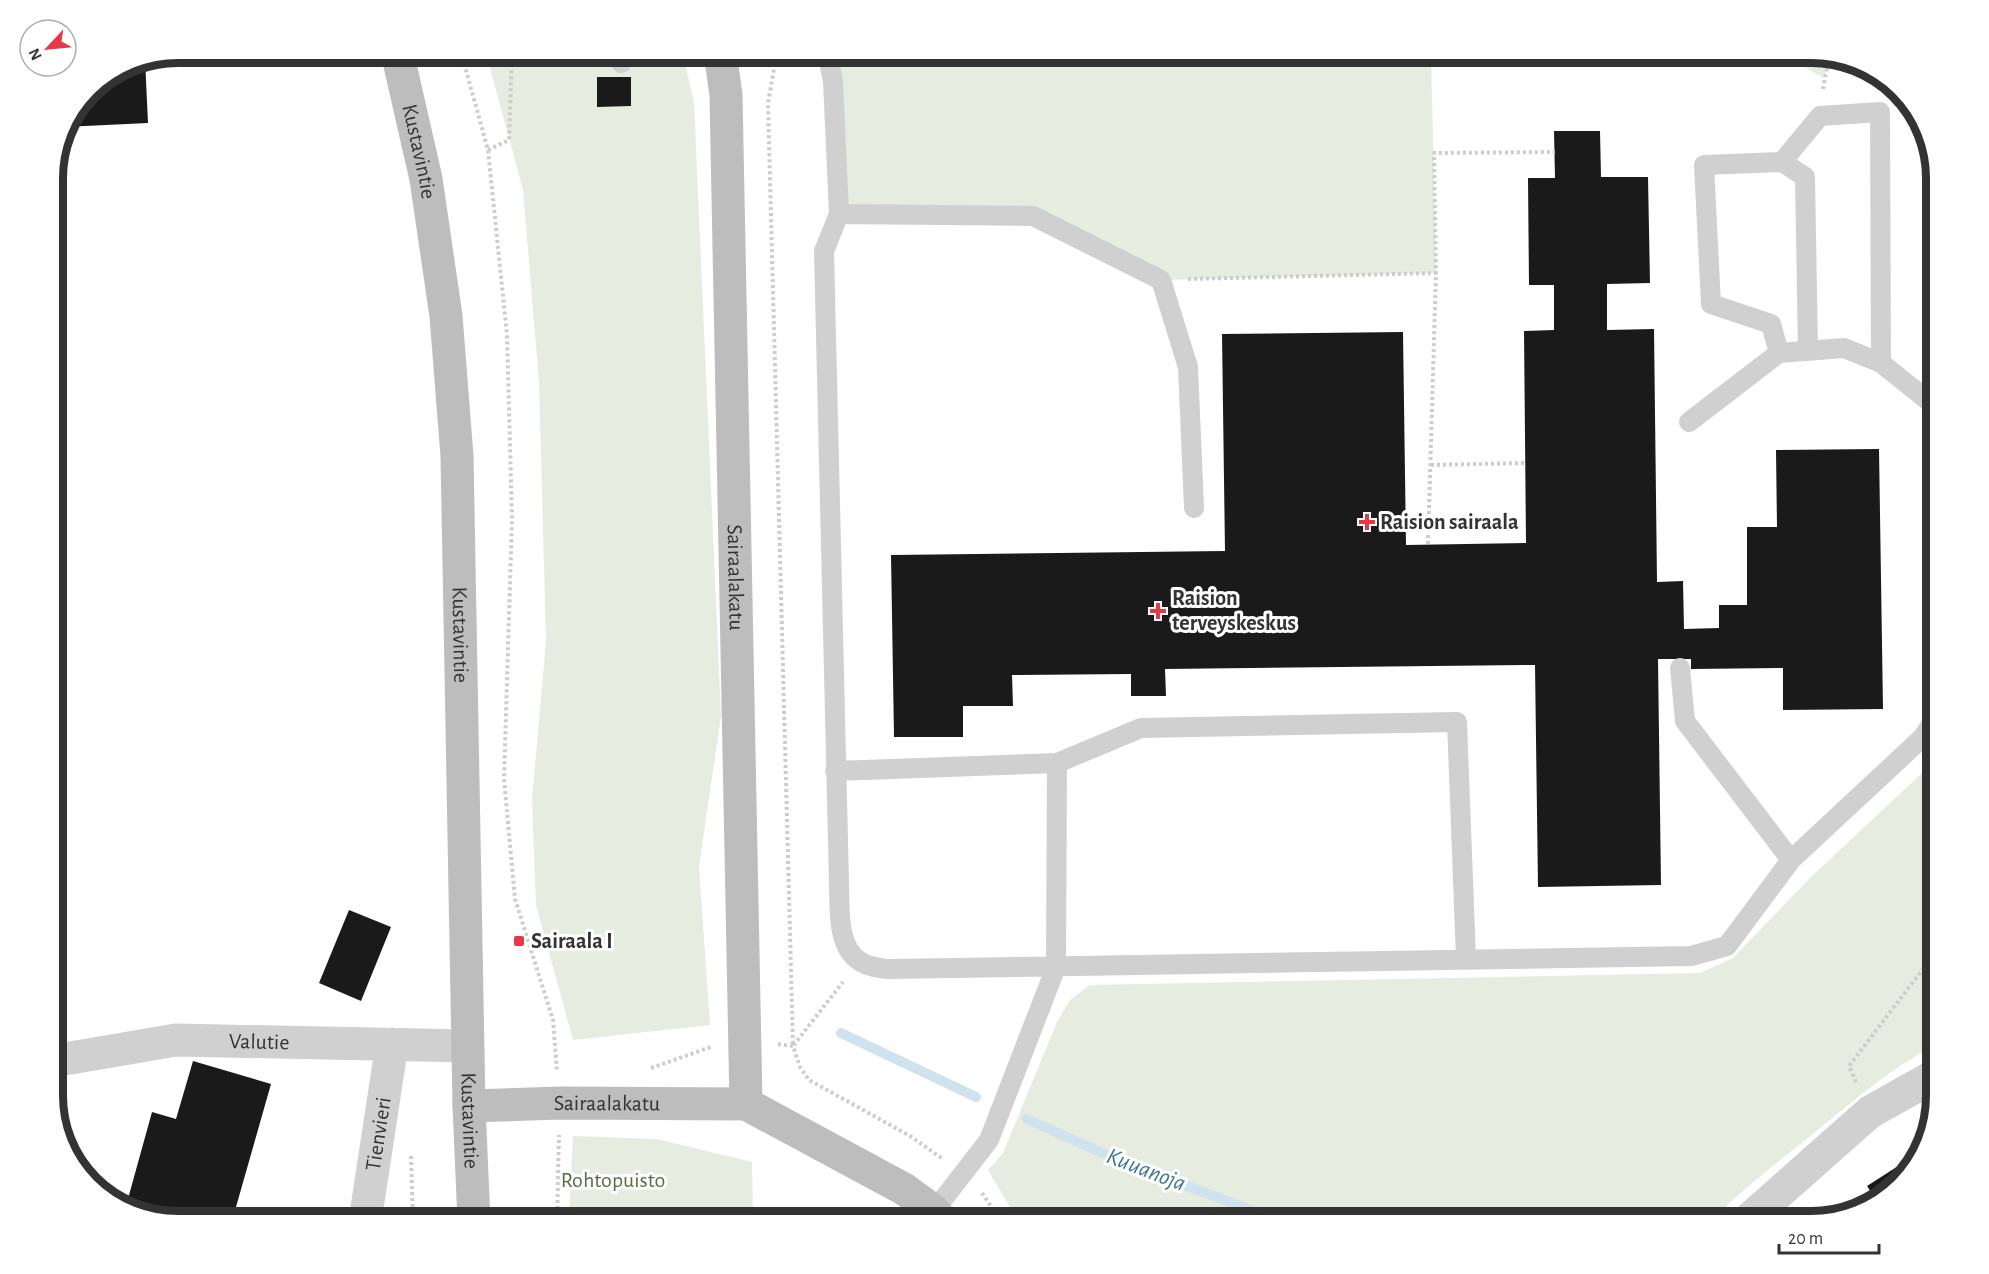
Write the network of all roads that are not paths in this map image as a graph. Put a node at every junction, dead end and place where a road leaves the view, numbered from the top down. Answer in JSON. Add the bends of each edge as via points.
{"nodes":[{"id":1,"x":400,"y":63,"type":"edge"},
{"id":2,"x":721,"y":63,"type":"edge"},
{"id":3,"x":830,"y":63,"type":"edge"},
{"id":4,"x":1782,"y":162,"type":"junction"},
{"id":5,"x":839,"y":214,"type":"junction"},
{"id":6,"x":1808,"y":351,"type":"junction"},
{"id":7,"x":1779,"y":353,"type":"junction"},
{"id":8,"x":1881,"y":363,"type":"junction"},
{"id":9,"x":1926,"y":399,"type":"edge"},
{"id":10,"x":1689,"y":422,"type":"dead end"},
{"id":11,"x":1194,"y":508,"type":"dead end"},
{"id":12,"x":1680,"y":668,"type":"dead end"},
{"id":13,"x":1926,"y":732,"type":"edge"},
{"id":14,"x":1057,"y":763,"type":"junction"},
{"id":15,"x":835,"y":771,"type":"junction"},
{"id":16,"x":1791,"y":860,"type":"junction"},
{"id":17,"x":1466,"y":959,"type":"junction"},
{"id":18,"x":1056,"y":967,"type":"junction"},
{"id":19,"x":392,"y":1044,"type":"junction"},
{"id":20,"x":467,"y":1046,"type":"junction"},
{"id":21,"x":63,"y":1059,"type":"edge"},
{"id":22,"x":1926,"y":1081,"type":"edge"},
{"id":23,"x":746,"y":1104,"type":"junction"},
{"id":24,"x":468,"y":1106,"type":"junction"},
{"id":25,"x":367,"y":1211,"type":"edge"},
{"id":26,"x":473,"y":1211,"type":"edge"},
{"id":27,"x":932,"y":1211,"type":"edge"},
{"id":28,"x":941,"y":1211,"type":"edge"},
{"id":29,"x":1758,"y":1211,"type":"edge"}],
"edges":[{"from":1,"to":20,"type":"street","name":"Kustavintie","via":[[426,179],[446,316],[458,456]]},
{"from":2,"to":23,"type":"street","name":"Sairaalakatu","via":[[727,130]]},
{"from":3,"to":5,"type":"lane"},
{"from":4,"to":6,"type":"lane","via":[[1805,177]]},
{"from":4,"to":7,"type":"lane","via":[[1704,165],[1711,304],[1771,324]]},
{"from":4,"to":8,"type":"lane","via":[[1820,116],[1880,112]]},
{"from":5,"to":11,"type":"lane","via":[[1033,216],[1161,280],[1188,367]]},
{"from":5,"to":15,"type":"lane","via":[[824,250]]},
{"from":6,"to":7,"type":"lane"},
{"from":6,"to":8,"type":"lane","via":[[1844,348]]},
{"from":7,"to":10,"type":"lane"},
{"from":8,"to":9,"type":"lane"},
{"from":12,"to":16,"type":"lane","via":[[1685,721]]},
{"from":13,"to":16,"type":"lane"},
{"from":14,"to":15,"type":"lane"},
{"from":14,"to":17,"type":"lane","via":[[1141,728],[1457,722]]},
{"from":14,"to":18,"type":"lane"},
{"from":15,"to":18,"type":"lane","via":[[842,930],[859,962],[888,969]]},
{"from":16,"to":17,"type":"lane","via":[[1726,946],[1691,956]]},
{"from":17,"to":18,"type":"lane"},
{"from":18,"to":28,"type":"lane","via":[[989,1140]]},
{"from":19,"to":20,"type":"street","name":"Valutie"},
{"from":19,"to":21,"type":"street","name":"Valutie","via":[[176,1040]]},
{"from":19,"to":25,"type":"street","name":"Tienvieri"},
{"from":20,"to":24,"type":"street","name":"Kustavintie"},
{"from":22,"to":29,"type":"street","via":[[1870,1112]]},
{"from":23,"to":24,"type":"street","name":"Sairaalakatu"},
{"from":23,"to":27,"type":"street","name":"Sairaalakatu","via":[[904,1189]]},
{"from":24,"to":26,"type":"street","name":"Kustavintie"}]}
